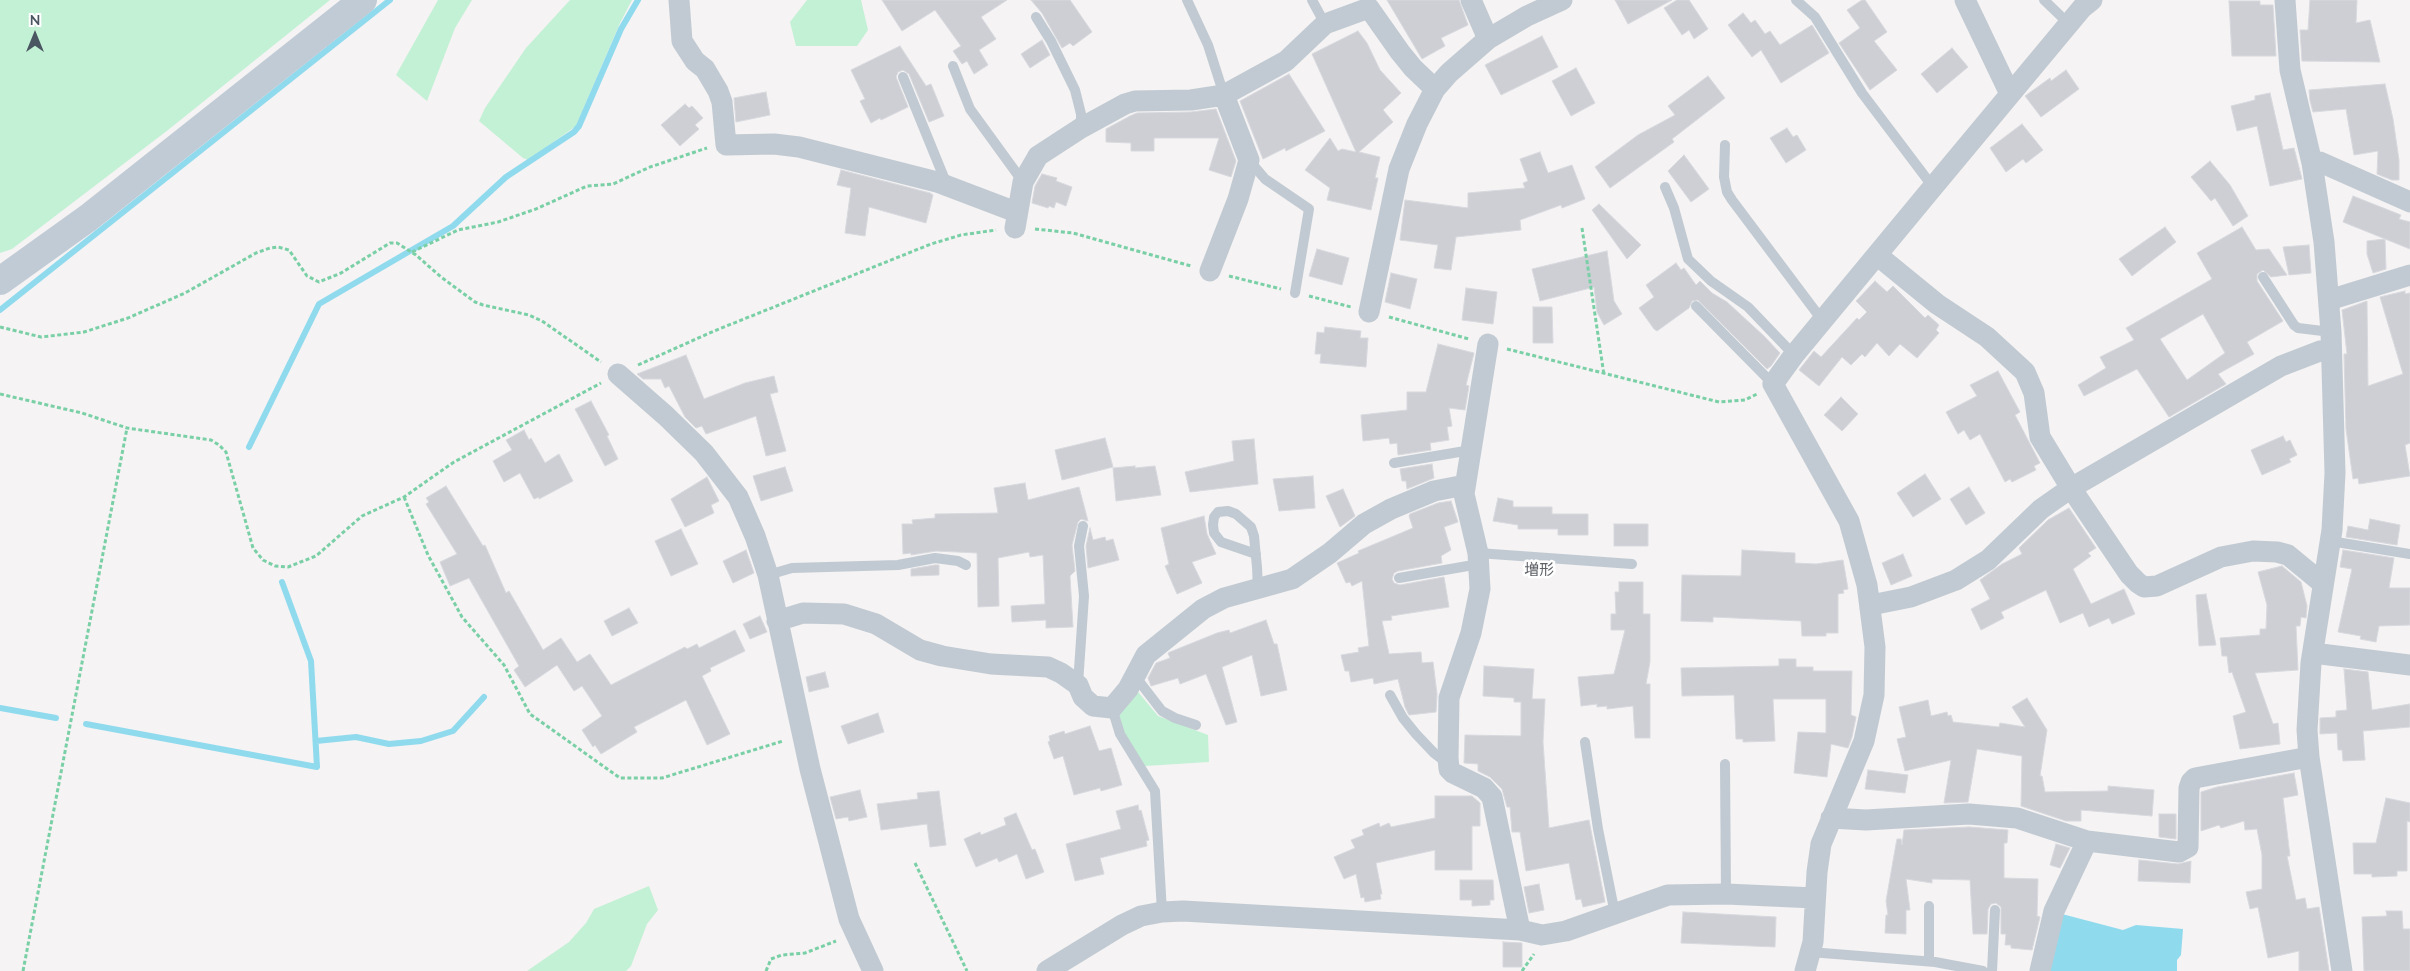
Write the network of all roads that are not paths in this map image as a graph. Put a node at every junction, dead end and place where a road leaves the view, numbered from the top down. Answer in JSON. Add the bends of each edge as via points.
{"nodes":[{"id":1,"x":364,"y":0,"type":"edge"},
{"id":2,"x":679,"y":0,"type":"edge"},
{"id":3,"x":1186,"y":0,"type":"edge"},
{"id":4,"x":1312,"y":0,"type":"edge"},
{"id":5,"x":1471,"y":0,"type":"edge"},
{"id":6,"x":1562,"y":0,"type":"edge"},
{"id":7,"x":1796,"y":0,"type":"edge"},
{"id":8,"x":1965,"y":0,"type":"edge"},
{"id":9,"x":2044,"y":0,"type":"edge"},
{"id":10,"x":2092,"y":0,"type":"edge"},
{"id":11,"x":2285,"y":0,"type":"edge"},
{"id":12,"x":1368,"y":4,"type":"edge"},
{"id":13,"x":1036,"y":17,"type":"dead end"},
{"id":14,"x":1325,"y":24,"type":"junction"},
{"id":15,"x":2069,"y":24,"type":"junction"},
{"id":16,"x":1488,"y":39,"type":"junction"},
{"id":17,"x":953,"y":66,"type":"dead end"},
{"id":18,"x":903,"y":77,"type":"dead end"},
{"id":19,"x":1435,"y":89,"type":"junction"},
{"id":20,"x":2010,"y":94,"type":"junction"},
{"id":21,"x":1224,"y":95,"type":"junction"},
{"id":22,"x":1081,"y":128,"type":"junction"},
{"id":23,"x":1725,"y":145,"type":"dead end"},
{"id":24,"x":1249,"y":160,"type":"junction"},
{"id":25,"x":2312,"y":162,"type":"junction"},
{"id":26,"x":1023,"y":182,"type":"junction"},
{"id":27,"x":948,"y":186,"type":"junction"},
{"id":28,"x":1664,"y":186,"type":"dead end"},
{"id":29,"x":1933,"y":186,"type":"junction"},
{"id":30,"x":2410,"y":202,"type":"edge"},
{"id":31,"x":1877,"y":255,"type":"junction"},
{"id":32,"x":1210,"y":271,"type":"road end"},
{"id":33,"x":2410,"y":275,"type":"edge"},
{"id":34,"x":2263,"y":277,"type":"dead end"},
{"id":35,"x":0,"y":281,"type":"edge"},
{"id":36,"x":1295,"y":293,"type":"road end"},
{"id":37,"x":2329,"y":300,"type":"junction"},
{"id":38,"x":1696,"y":306,"type":"dead end"},
{"id":39,"x":1369,"y":312,"type":"road end"},
{"id":40,"x":1822,"y":320,"type":"junction"},
{"id":41,"x":2331,"y":341,"type":"junction"},
{"id":42,"x":1488,"y":344,"type":"road end"},
{"id":43,"x":1794,"y":355,"type":"junction"},
{"id":44,"x":618,"y":374,"type":"road end"},
{"id":45,"x":1773,"y":384,"type":"junction"},
{"id":46,"x":1471,"y":450,"type":"junction"},
{"id":47,"x":1394,"y":463,"type":"dead end"},
{"id":48,"x":1465,"y":485,"type":"junction"},
{"id":49,"x":2071,"y":488,"type":"junction"},
{"id":50,"x":1083,"y":526,"type":"dead end"},
{"id":51,"x":2330,"y":541,"type":"junction"},
{"id":52,"x":1256,"y":554,"type":"junction"},
{"id":53,"x":2410,"y":554,"type":"edge"},
{"id":54,"x":1479,"y":559,"type":"junction"},
{"id":55,"x":1632,"y":564,"type":"dead end"},
{"id":56,"x":966,"y":565,"type":"dead end"},
{"id":57,"x":768,"y":575,"type":"junction"},
{"id":58,"x":1398,"y":578,"type":"dead end"},
{"id":59,"x":2322,"y":583,"type":"junction"},
{"id":60,"x":1258,"y":589,"type":"junction"},
{"id":61,"x":1871,"y":605,"type":"junction"},
{"id":62,"x":777,"y":621,"type":"junction"},
{"id":63,"x":2313,"y":653,"type":"junction"},
{"id":64,"x":2410,"y":665,"type":"edge"},
{"id":65,"x":1134,"y":675,"type":"junction"},
{"id":66,"x":1078,"y":685,"type":"junction"},
{"id":67,"x":1390,"y":695,"type":"dead end"},
{"id":68,"x":1112,"y":708,"type":"junction"},
{"id":69,"x":1196,"y":725,"type":"dead end"},
{"id":70,"x":1585,"y":742,"type":"dead end"},
{"id":71,"x":2309,"y":757,"type":"junction"},
{"id":72,"x":1448,"y":764,"type":"junction"},
{"id":73,"x":1725,"y":764,"type":"dead end"},
{"id":74,"x":1831,"y":818,"type":"junction"},
{"id":75,"x":2086,"y":841,"type":"junction"},
{"id":76,"x":1726,"y":894,"type":"junction"},
{"id":77,"x":1815,"y":898,"type":"junction"},
{"id":78,"x":1929,"y":906,"type":"dead end"},
{"id":79,"x":1995,"y":910,"type":"dead end"},
{"id":80,"x":1162,"y":912,"type":"junction"},
{"id":81,"x":1616,"y":914,"type":"junction"},
{"id":82,"x":1520,"y":930,"type":"junction"},
{"id":83,"x":1929,"y":961,"type":"junction"},
{"id":84,"x":1808,"y":962,"type":"edge"},
{"id":85,"x":873,"y":971,"type":"edge"},
{"id":86,"x":1048,"y":971,"type":"edge"},
{"id":87,"x":1983,"y":971,"type":"edge"},
{"id":88,"x":1992,"y":971,"type":"edge"},
{"id":89,"x":2040,"y":971,"type":"edge"},
{"id":90,"x":2342,"y":971,"type":"edge"}],
"edges":[{"from":1,"to":35,"type":"street","via":[[88,218]]},
{"from":2,"to":27,"type":"street","via":[[682,40],[718,91],[726,145],[799,147]]},
{"from":3,"to":21,"type":"lane","via":[[1208,45]]},
{"from":4,"to":14,"type":"lane"},
{"from":5,"to":16,"type":"street"},
{"from":6,"to":16,"type":"street"},
{"from":7,"to":29,"type":"lane","via":[[1815,17],[1862,93]]},
{"from":8,"to":20,"type":"street"},
{"from":9,"to":15,"type":"lane"},
{"from":10,"to":15,"type":"street"},
{"from":11,"to":25,"type":"street","via":[[2290,70]]},
{"from":12,"to":14,"type":"street"},
{"from":12,"to":19,"type":"street","via":[[1400,52]]},
{"from":13,"to":22,"type":"lane","via":[[1075,90]]},
{"from":14,"to":21,"type":"street","via":[[1286,61]]},
{"from":15,"to":20,"type":"street"},
{"from":16,"to":19,"type":"street"},
{"from":17,"to":26,"type":"lane","via":[[970,109]]},
{"from":18,"to":27,"type":"lane"},
{"from":19,"to":39,"type":"street","via":[[1399,169]]},
{"from":20,"to":29,"type":"street"},
{"from":21,"to":22,"type":"street","via":[[1191,100],[1135,101]]},
{"from":21,"to":24,"type":"street"},
{"from":22,"to":26,"type":"street","via":[[1038,156]]},
{"from":23,"to":40,"type":"lane","via":[[1727,192]]},
{"from":24,"to":32,"type":"street","via":[[1238,199]]},
{"from":24,"to":36,"type":"lane","via":[[1265,179],[1309,209]]},
{"from":25,"to":30,"type":"street","via":[[2320,162]]},
{"from":25,"to":37,"type":"street"},
{"from":26,"to":27,"type":"street","via":[[1015,220]]},
{"from":28,"to":43,"type":"lane","via":[[1674,208],[1688,259],[1761,319]]},
{"from":29,"to":31,"type":"street"},
{"from":31,"to":40,"type":"street"},
{"from":31,"to":49,"type":"street","via":[[1937,304],[1987,337],[2024,372],[2034,393],[2040,437]]},
{"from":33,"to":37,"type":"street"},
{"from":34,"to":41,"type":"lane","via":[[2294,326]]},
{"from":37,"to":41,"type":"street"},
{"from":38,"to":45,"type":"lane"},
{"from":40,"to":43,"type":"street"},
{"from":41,"to":49,"type":"street","via":[[2320,351],[2281,366]]},
{"from":41,"to":51,"type":"street","via":[[2335,473]]},
{"from":42,"to":46,"type":"street"},
{"from":43,"to":45,"type":"street"},
{"from":44,"to":57,"type":"street","via":[[704,454],[738,496]]},
{"from":45,"to":61,"type":"street","via":[[1849,521]]},
{"from":46,"to":47,"type":"lane"},
{"from":46,"to":48,"type":"street"},
{"from":48,"to":54,"type":"street","via":[[1464,494]]},
{"from":48,"to":60,"type":"street","via":[[1434,491],[1391,509],[1364,524],[1305,572]]},
{"from":49,"to":59,"type":"street","via":[[2129,574],[2144,587],[2157,586],[2221,558],[2253,551],[2288,555]]},
{"from":49,"to":61,"type":"street","via":[[2041,509],[1988,560],[1956,580],[1911,597]]},
{"from":50,"to":66,"type":"lane","via":[[1079,546],[1084,596]]},
{"from":51,"to":53,"type":"lane"},
{"from":51,"to":59,"type":"street"},
{"from":52,"to":52,"type":"lane","via":[[1251,527],[1236,514],[1218,512],[1213,525],[1214,533],[1221,542]]},
{"from":52,"to":60,"type":"lane"},
{"from":54,"to":55,"type":"lane"},
{"from":54,"to":58,"type":"lane"},
{"from":54,"to":72,"type":"street","via":[[1478,607],[1449,698]]},
{"from":56,"to":57,"type":"lane","via":[[935,558],[898,565],[792,568]]},
{"from":57,"to":62,"type":"street"},
{"from":59,"to":63,"type":"street"},
{"from":60,"to":65,"type":"street","via":[[1224,598],[1203,609],[1146,655]]},
{"from":61,"to":74,"type":"street","via":[[1876,668],[1874,695],[1864,741]]},
{"from":62,"to":66,"type":"street","via":[[803,613],[844,614],[876,624],[920,650],[991,664],[1048,667]]},
{"from":62,"to":85,"type":"street","via":[[810,769],[849,919]]},
{"from":63,"to":64,"type":"street"},
{"from":63,"to":71,"type":"street","via":[[2308,699]]},
{"from":65,"to":68,"type":"street"},
{"from":65,"to":69,"type":"lane","via":[[1162,711]]},
{"from":66,"to":68,"type":"street","via":[[1083,697],[1093,706]]},
{"from":67,"to":72,"type":"lane","via":[[1416,734]]},
{"from":68,"to":80,"type":"lane","via":[[1120,734],[1155,791]]},
{"from":70,"to":81,"type":"lane","via":[[1598,829]]},
{"from":71,"to":75,"type":"street","via":[[2195,778],[2189,788],[2188,848],[2183,851],[2168,852]]},
{"from":71,"to":90,"type":"street"},
{"from":72,"to":82,"type":"street","via":[[1453,773],[1484,788],[1492,797]]},
{"from":73,"to":76,"type":"lane"},
{"from":74,"to":75,"type":"street","via":[[1866,820],[1969,814],[2016,818]]},
{"from":74,"to":77,"type":"street","via":[[1821,844]]},
{"from":75,"to":89,"type":"street","via":[[2054,911]]},
{"from":76,"to":77,"type":"street"},
{"from":76,"to":81,"type":"street","via":[[1668,895]]},
{"from":77,"to":84,"type":"street","via":[[1813,942]]},
{"from":78,"to":83,"type":"lane"},
{"from":79,"to":88,"type":"lane"},
{"from":80,"to":82,"type":"street"},
{"from":80,"to":86,"type":"street","via":[[1141,916],[1122,925]]},
{"from":81,"to":82,"type":"street","via":[[1566,931],[1542,935]]},
{"from":83,"to":84,"type":"lane"},
{"from":83,"to":87,"type":"lane"}]}
